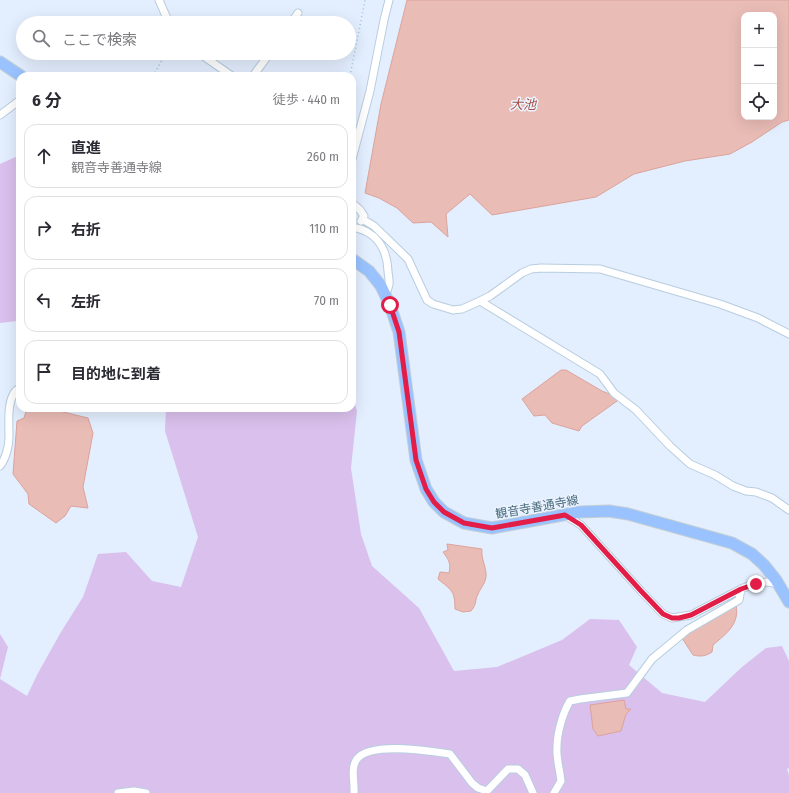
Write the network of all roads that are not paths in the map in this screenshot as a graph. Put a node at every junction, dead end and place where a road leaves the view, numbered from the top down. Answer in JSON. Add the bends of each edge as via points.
{"nodes":[{"id":1,"x":159,"y":0,"type":"edge"},
{"id":2,"x":389,"y":0,"type":"edge"},
{"id":3,"x":166,"y":16,"type":"edge"},
{"id":4,"x":209,"y":60,"type":"edge"},
{"id":5,"x":265,"y":60,"type":"edge"},
{"id":6,"x":0,"y":62,"type":"edge"},
{"id":7,"x":226,"y":72,"type":"edge"},
{"id":8,"x":256,"y":72,"type":"edge"},
{"id":9,"x":16,"y":73,"type":"edge"},
{"id":10,"x":16,"y":103,"type":"edge"},
{"id":11,"x":0,"y":115,"type":"edge"},
{"id":12,"x":356,"y":144,"type":"edge"},
{"id":13,"x":356,"y":206,"type":"edge"},
{"id":14,"x":362,"y":219,"type":"junction"},
{"id":15,"x":356,"y":227,"type":"edge"},
{"id":16,"x":356,"y":228,"type":"edge"},
{"id":17,"x":356,"y":262,"type":"edge"},
{"id":18,"x":385,"y":294,"type":"junction"},
{"id":19,"x":480,"y":301,"type":"junction"},
{"id":20,"x":789,"y":334,"type":"edge"},
{"id":21,"x":16,"y":390,"type":"edge"},
{"id":22,"x":0,"y":466,"type":"edge"},
{"id":23,"x":789,"y":510,"type":"edge"},
{"id":24,"x":565,"y":515,"type":"junction"},
{"id":25,"x":779,"y":584,"type":"junction"},
{"id":26,"x":741,"y":589,"type":"junction"},
{"id":27,"x":789,"y":602,"type":"edge"},
{"id":28,"x":118,"y":793,"type":"edge"},
{"id":29,"x":146,"y":793,"type":"edge"},
{"id":30,"x":354,"y":793,"type":"edge"},
{"id":31,"x":533,"y":793,"type":"edge"},
{"id":32,"x":554,"y":793,"type":"edge"}],
"edges":[{"from":1,"to":3,"type":"street"},
{"from":2,"to":12,"type":"street"},
{"from":4,"to":7,"type":"street"},
{"from":5,"to":8,"type":"street"},
{"from":6,"to":9,"type":"main road"},
{"from":10,"to":11,"type":"street"},
{"from":13,"to":14,"type":"street","via":[[364,216]]},
{"from":14,"to":15,"type":"street"},
{"from":14,"to":19,"type":"street","via":[[374,226],[408,259],[427,300],[453,310]]},
{"from":16,"to":18,"type":"street","via":[[376,238],[384,249],[388,263],[389,287]]},
{"from":17,"to":18,"type":"main road","name":"観音寺善通寺線","via":[[369,271]]},
{"from":18,"to":24,"type":"main road","name":"観音寺善通寺線","via":[[399,332],[416,460],[426,489],[434,502],[460,522],[492,528]]},
{"from":19,"to":20,"type":"street","via":[[531,269],[600,269],[720,304],[758,318]]},
{"from":19,"to":23,"type":"street","via":[[600,374],[614,393],[636,410],[690,464],[733,486],[772,498]]},
{"from":21,"to":22,"type":"street","via":[[12,395],[6,453]]},
{"from":24,"to":25,"type":"main road","name":"観音寺善通寺線","via":[[609,511],[628,514],[732,543],[752,554]]},
{"from":24,"to":26,"type":"street","via":[[581,525],[663,614],[672,618],[691,615]]},
{"from":25,"to":26,"type":"street","via":[[769,582]]},
{"from":25,"to":27,"type":"main road","name":"観音寺善通寺線"},
{"from":26,"to":32,"type":"street","via":[[739,600],[687,630],[652,659],[627,693],[570,701],[565,709],[557,741],[561,781]]},
{"from":28,"to":29,"type":"street"},
{"from":30,"to":31,"type":"street","via":[[356,760],[372,750],[392,748],[450,754],[472,783],[487,791],[508,770],[518,769]]}]}
